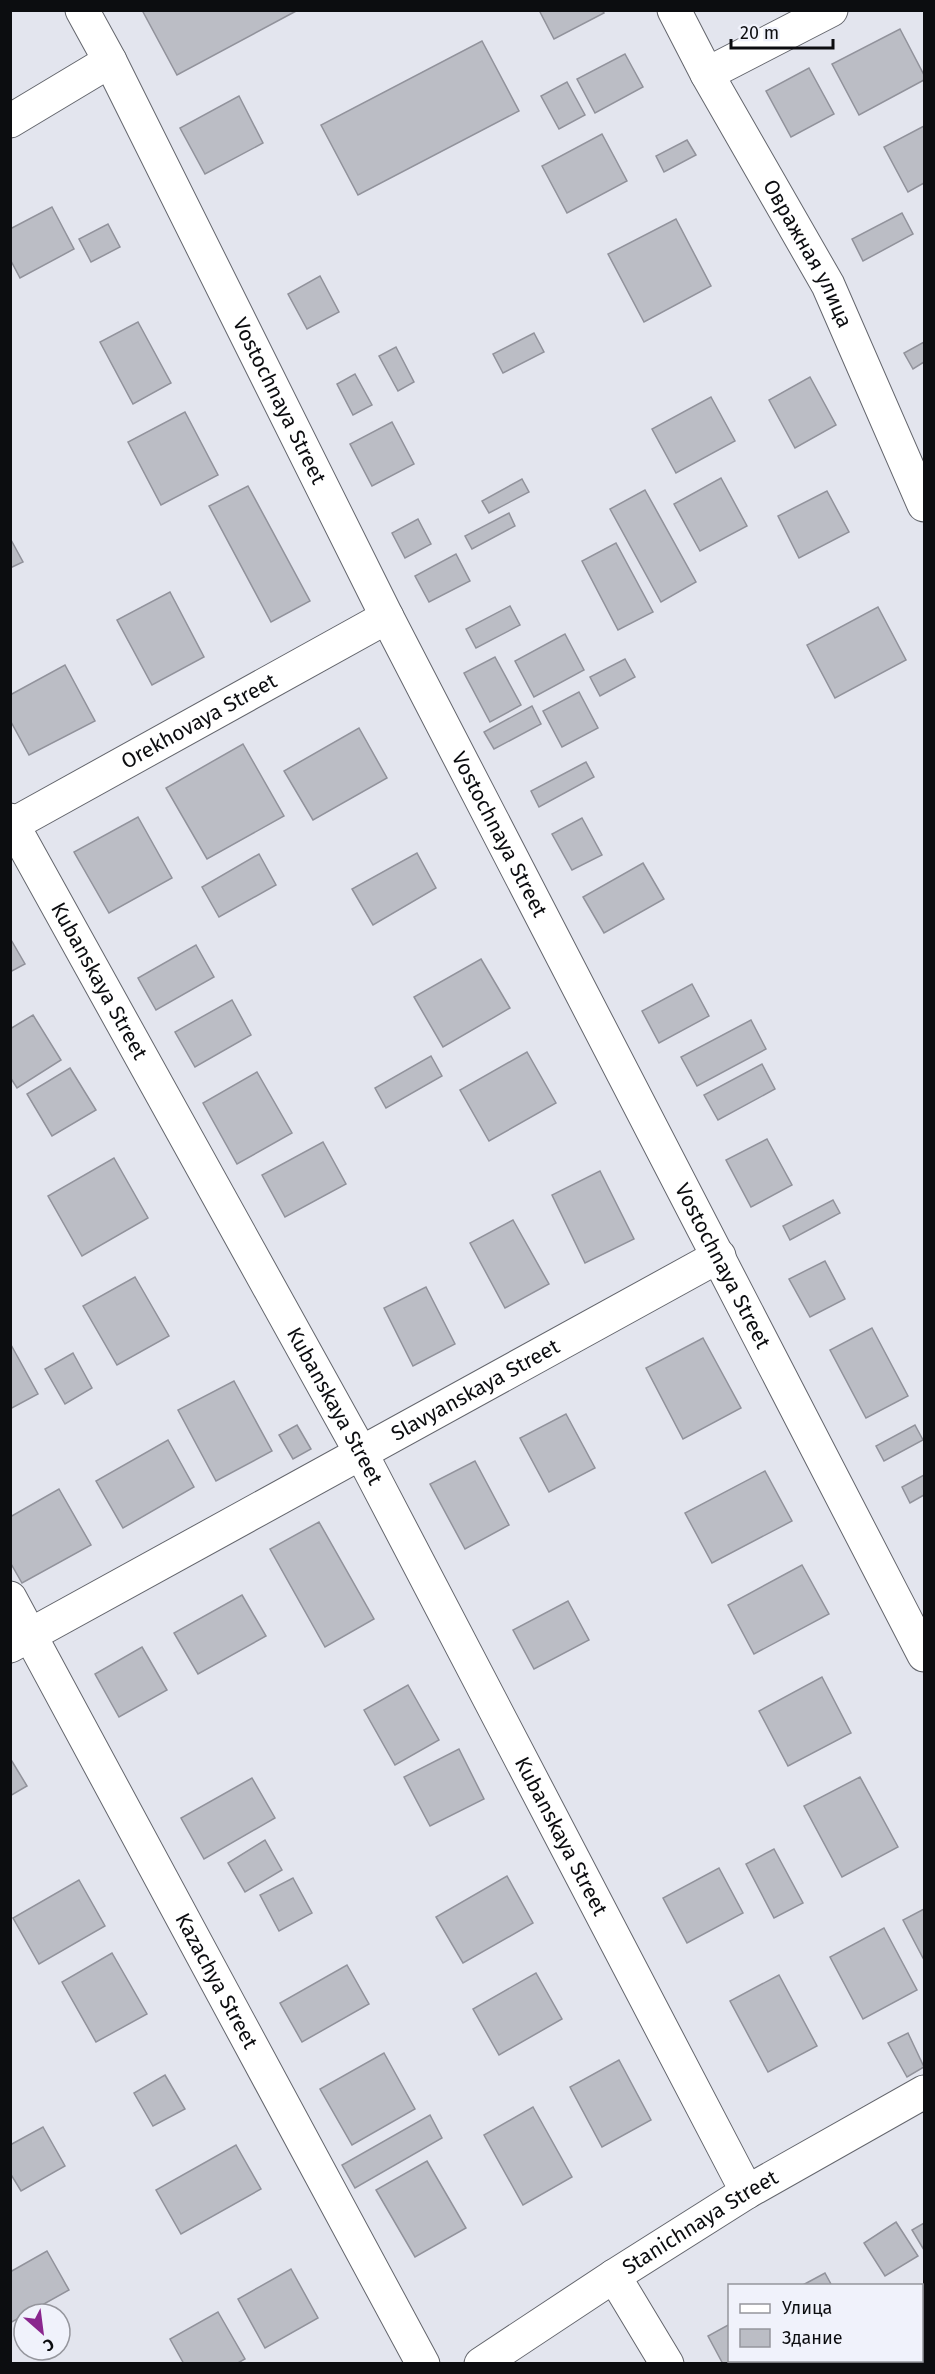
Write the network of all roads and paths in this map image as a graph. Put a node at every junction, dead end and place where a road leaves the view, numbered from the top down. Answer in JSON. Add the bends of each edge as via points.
{"nodes":[{"id":1,"x":82,"y":10,"type":"edge"},
{"id":2,"x":674,"y":10,"type":"edge"},
{"id":3,"x":831,"y":10,"type":"edge"},
{"id":4,"x":110,"y":61,"type":"junction"},
{"id":5,"x":707,"y":74,"type":"junction"},
{"id":6,"x":10,"y":121,"type":"edge"},
{"id":7,"x":924,"y":505,"type":"edge"},
{"id":8,"x":387,"y":616,"type":"junction"},
{"id":9,"x":11,"y":824,"type":"edge"},
{"id":10,"x":719,"y":1256,"type":"junction"},
{"id":11,"x":361,"y":1453,"type":"junction"},
{"id":12,"x":10,"y":1598,"type":"edge"},
{"id":13,"x":21,"y":1640,"type":"edge"},
{"id":14,"x":924,"y":1655,"type":"edge"},
{"id":15,"x":924,"y":2092,"type":"edge"},
{"id":16,"x":747,"y":2192,"type":"junction"},
{"id":17,"x":614,"y":2276,"type":"junction"},
{"id":18,"x":423,"y":2364,"type":"edge"},
{"id":19,"x":481,"y":2364,"type":"edge"},
{"id":20,"x":667,"y":2364,"type":"edge"}],
"edges":[{"from":1,"to":4,"type":"street","name":"Vostochnaya Street"},
{"from":2,"to":5,"type":"street","name":"Овражная улица"},
{"from":3,"to":5,"type":"street"},
{"from":4,"to":6,"type":"street"},
{"from":4,"to":8,"type":"street","name":"Vostochnaya Street"},
{"from":5,"to":7,"type":"street","name":"Овражная улица","via":[[828,285]]},
{"from":8,"to":9,"type":"street","name":"Orekhovaya Street"},
{"from":8,"to":10,"type":"street","name":"Vostochnaya Street"},
{"from":9,"to":11,"type":"street","name":"Kubanskaya Street"},
{"from":10,"to":11,"type":"street","name":"Slavyanskaya Street"},
{"from":10,"to":14,"type":"street","name":"Vostochnaya Street"},
{"from":11,"to":13,"type":"street","name":"Slavyanskaya Street"},
{"from":11,"to":16,"type":"street","name":"Kubanskaya Street"},
{"from":12,"to":13,"type":"street","name":"Kazachya Street"},
{"from":13,"to":18,"type":"street","name":"Kazachya Street"},
{"from":15,"to":16,"type":"street","name":"Stanichnaya Street"},
{"from":16,"to":17,"type":"street","name":"Stanichnaya Street"},
{"from":17,"to":19,"type":"street","name":"Stanichnaya Street"},
{"from":17,"to":20,"type":"street"}]}
